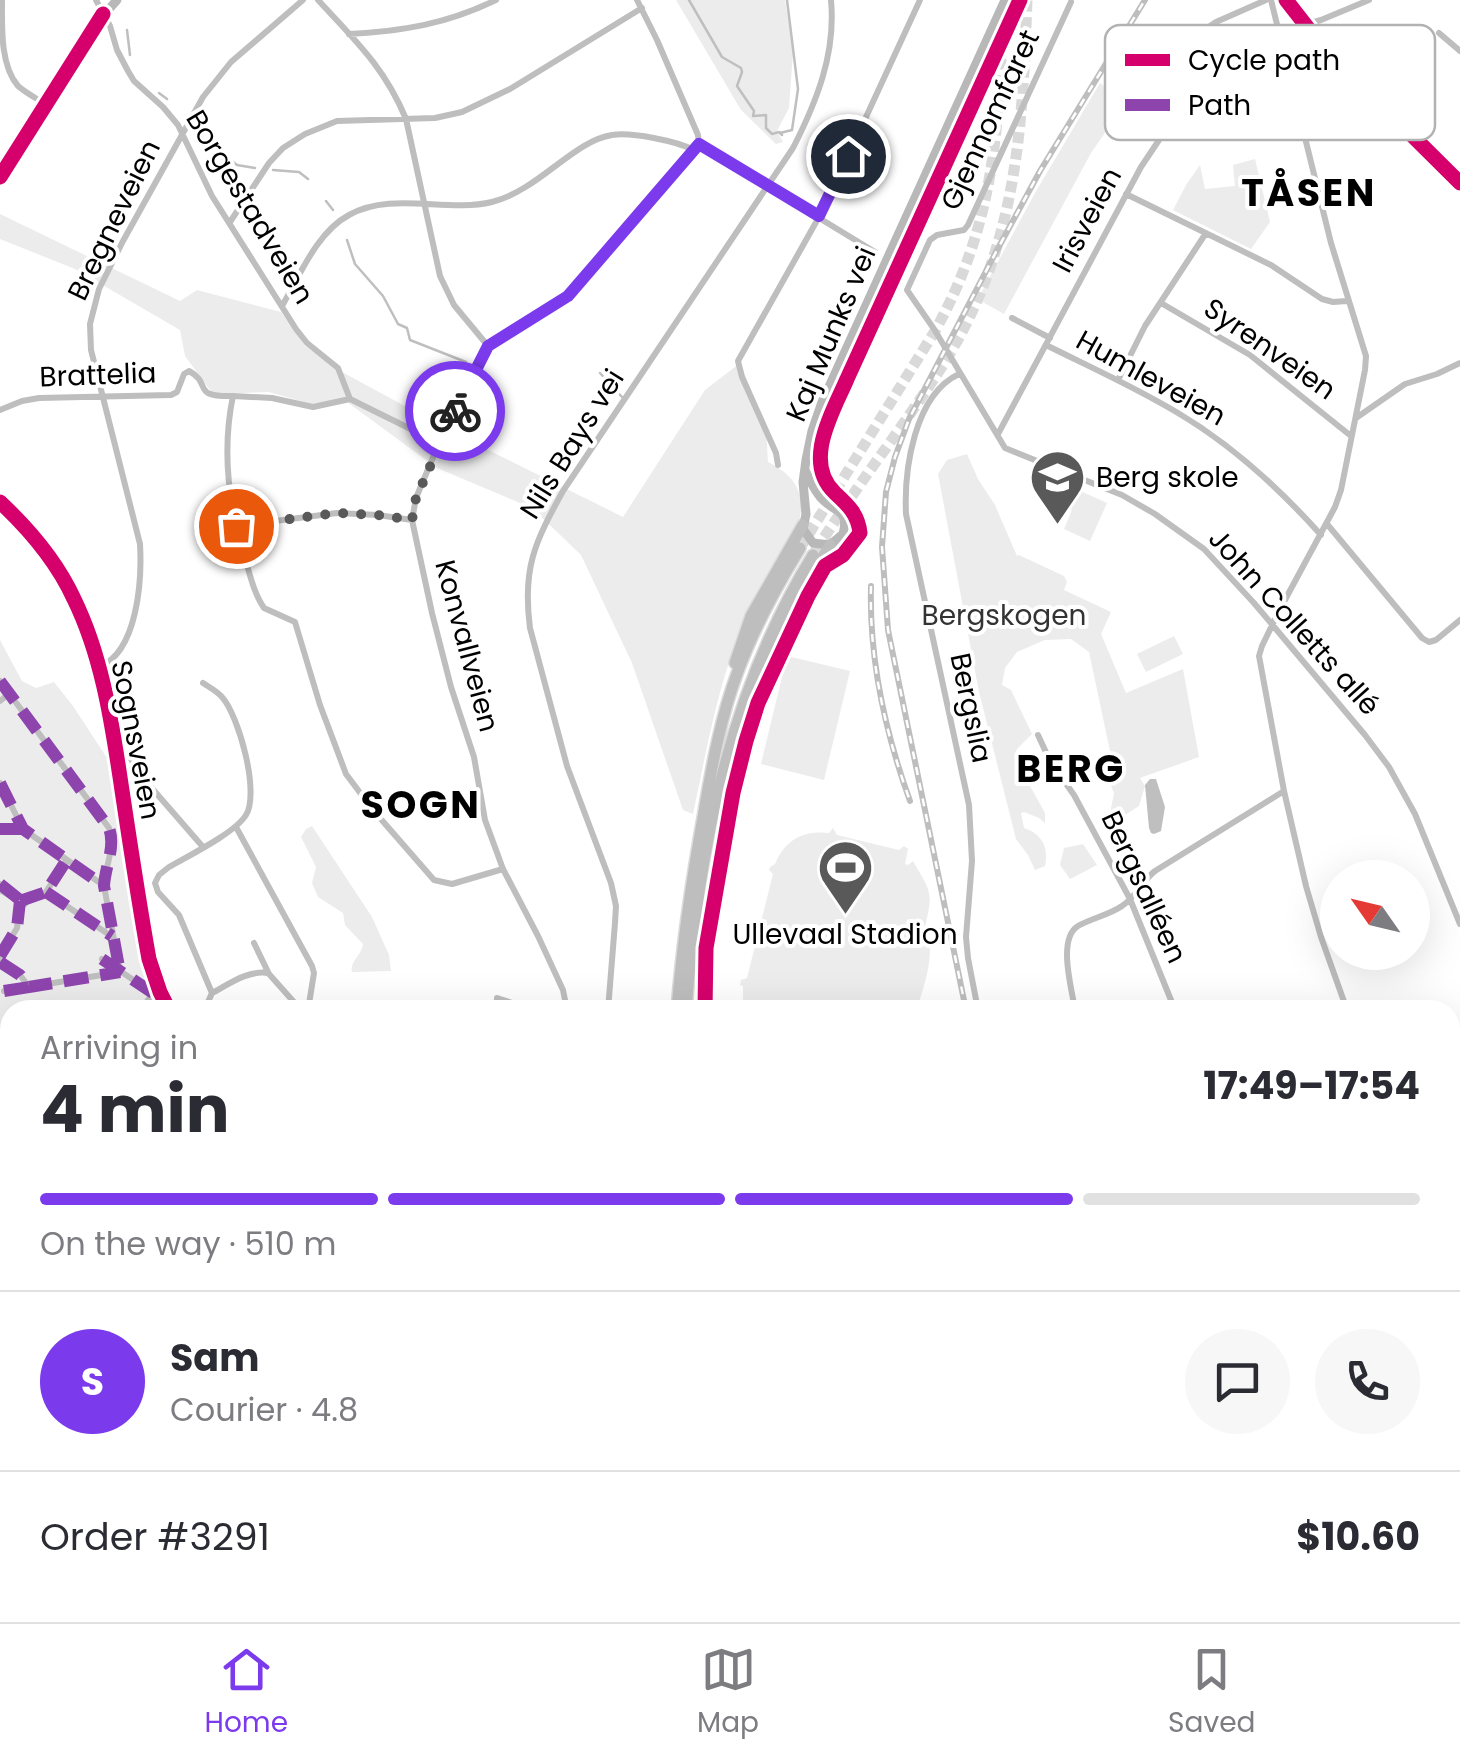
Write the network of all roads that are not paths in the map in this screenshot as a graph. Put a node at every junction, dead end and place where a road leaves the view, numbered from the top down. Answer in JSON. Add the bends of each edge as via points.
{"nodes":[{"id":1,"x":2,"y":0,"type":"edge"},
{"id":2,"x":96,"y":0,"type":"edge"},
{"id":3,"x":117,"y":0,"type":"edge"},
{"id":4,"x":303,"y":0,"type":"edge"},
{"id":5,"x":318,"y":0,"type":"edge"},
{"id":6,"x":496,"y":0,"type":"edge"},
{"id":7,"x":637,"y":0,"type":"edge"},
{"id":8,"x":831,"y":0,"type":"edge"},
{"id":9,"x":920,"y":0,"type":"edge"},
{"id":10,"x":1006,"y":0,"type":"edge"},
{"id":11,"x":1269,"y":0,"type":"edge"},
{"id":12,"x":1286,"y":0,"type":"edge"},
{"id":13,"x":1369,"y":0,"type":"edge"},
{"id":14,"x":1072,"y":2,"type":"edge"},
{"id":15,"x":642,"y":8,"type":"junction"},
{"id":16,"x":103,"y":14,"type":"junction"},
{"id":17,"x":1212,"y":25,"type":"edge"},
{"id":18,"x":1278,"y":25,"type":"edge"},
{"id":19,"x":1305,"y":25,"type":"joint"},
{"id":20,"x":1439,"y":33,"type":"dead end"},
{"id":21,"x":349,"y":34,"type":"junction"},
{"id":22,"x":1460,"y":51,"type":"edge"},
{"id":23,"x":45,"y":104,"type":"junction"},
{"id":24,"x":406,"y":119,"type":"junction"},
{"id":25,"x":182,"y":133,"type":"junction"},
{"id":26,"x":1159,"y":140,"type":"edge"},
{"id":27,"x":1306,"y":140,"type":"edge"},
{"id":28,"x":1417,"y":140,"type":"edge"},
{"id":29,"x":697,"y":147,"type":"junction"},
{"id":30,"x":0,"y":177,"type":"edge"},
{"id":31,"x":1460,"y":183,"type":"edge"},
{"id":32,"x":768,"y":186,"type":"junction"},
{"id":33,"x":1126,"y":194,"type":"junction"},
{"id":34,"x":424,"y":205,"type":"junction"},
{"id":35,"x":819,"y":216,"type":"junction"},
{"id":36,"x":230,"y":222,"type":"junction"},
{"id":37,"x":1206,"y":233,"type":"junction"},
{"id":38,"x":875,"y":252,"type":"dead end"},
{"id":39,"x":907,"y":290,"type":"joint"},
{"id":40,"x":1348,"y":301,"type":"junction"},
{"id":41,"x":1160,"y":303,"type":"junction"},
{"id":42,"x":282,"y":306,"type":"junction"},
{"id":43,"x":1012,"y":318,"type":"dead end"},
{"id":44,"x":1048,"y":341,"type":"junction"},
{"id":45,"x":488,"y":346,"type":"junction"},
{"id":46,"x":1460,"y":364,"type":"edge"},
{"id":47,"x":960,"y":374,"type":"junction"},
{"id":48,"x":1118,"y":380,"type":"junction"},
{"id":49,"x":101,"y":396,"type":"junction"},
{"id":50,"x":233,"y":396,"type":"junction"},
{"id":51,"x":350,"y":399,"type":"junction"},
{"id":52,"x":0,"y":410,"type":"edge"},
{"id":53,"x":1355,"y":418,"type":"junction"},
{"id":54,"x":998,"y":435,"type":"junction"},
{"id":55,"x":1351,"y":436,"type":"junction"},
{"id":56,"x":439,"y":443,"type":"junction"},
{"id":57,"x":778,"y":465,"type":"dead end"},
{"id":58,"x":806,"y":470,"type":"junction"},
{"id":59,"x":0,"y":502,"type":"edge"},
{"id":60,"x":826,"y":504,"type":"junction"},
{"id":61,"x":412,"y":520,"type":"junction"},
{"id":62,"x":804,"y":520,"type":"junction"},
{"id":63,"x":1327,"y":524,"type":"junction"},
{"id":64,"x":236,"y":526,"type":"junction"},
{"id":65,"x":1320,"y":535,"type":"junction"},
{"id":66,"x":830,"y":545,"type":"junction"},
{"id":67,"x":800,"y":548,"type":"tunnel mouth"},
{"id":68,"x":813,"y":555,"type":"tunnel mouth"},
{"id":69,"x":1460,"y":620,"type":"edge"},
{"id":70,"x":1273,"y":626,"type":"junction"},
{"id":71,"x":98,"y":667,"type":"junction"},
{"id":72,"x":0,"y":681,"type":"edge"},
{"id":73,"x":203,"y":683,"type":"dead end"},
{"id":74,"x":9,"y":694,"type":"junction"},
{"id":75,"x":0,"y":701,"type":"edge"},
{"id":76,"x":724,"y":717,"type":"junction"},
{"id":77,"x":1038,"y":734,"type":"dead end"},
{"id":78,"x":730,"y":743,"type":"junction"},
{"id":79,"x":128,"y":753,"type":"dead end"},
{"id":80,"x":0,"y":783,"type":"edge"},
{"id":81,"x":1284,"y":791,"type":"junction"},
{"id":82,"x":236,"y":826,"type":"junction"},
{"id":83,"x":0,"y":829,"type":"edge"},
{"id":84,"x":23,"y":829,"type":"junction"},
{"id":85,"x":203,"y":847,"type":"junction"},
{"id":86,"x":66,"y":861,"type":"junction"},
{"id":87,"x":503,"y":869,"type":"junction"},
{"id":88,"x":104,"y":886,"type":"junction"},
{"id":89,"x":0,"y":887,"type":"edge"},
{"id":90,"x":46,"y":892,"type":"junction"},
{"id":91,"x":1130,"y":899,"type":"junction"},
{"id":92,"x":22,"y":903,"type":"junction"},
{"id":93,"x":1460,"y":924,"type":"edge"},
{"id":94,"x":112,"y":936,"type":"junction"},
{"id":95,"x":254,"y":943,"type":"dead end"},
{"id":96,"x":0,"y":959,"type":"edge"},
{"id":97,"x":102,"y":960,"type":"dead end"},
{"id":98,"x":120,"y":972,"type":"junction"},
{"id":99,"x":269,"y":974,"type":"junction"},
{"id":100,"x":29,"y":987,"type":"junction"},
{"id":101,"x":4,"y":991,"type":"dead end"},
{"id":102,"x":212,"y":993,"type":"junction"},
{"id":103,"x":149,"y":1000,"type":"edge"},
{"id":104,"x":164,"y":1000,"type":"edge"},
{"id":105,"x":209,"y":1000,"type":"edge"},
{"id":106,"x":294,"y":1000,"type":"edge"},
{"id":107,"x":307,"y":1000,"type":"edge"},
{"id":108,"x":565,"y":1000,"type":"edge"},
{"id":109,"x":609,"y":1000,"type":"edge"},
{"id":110,"x":678,"y":1000,"type":"edge"},
{"id":111,"x":687,"y":1000,"type":"edge"},
{"id":112,"x":976,"y":1000,"type":"edge"},
{"id":113,"x":1073,"y":1000,"type":"edge"},
{"id":114,"x":1171,"y":1000,"type":"edge"},
{"id":115,"x":1344,"y":1000,"type":"edge"}],
"edges":[{"from":1,"to":23,"type":"street","via":[[9,74]]},
{"from":2,"to":16,"type":"street","name":"Borgestadveien"},
{"from":3,"to":16,"type":"main road"},
{"from":4,"to":25,"type":"street","name":"Bregneveien","via":[[224,69]]},
{"from":5,"to":21,"type":"street"},
{"from":6,"to":21,"type":"street","via":[[435,24]]},
{"from":7,"to":15,"type":"street"},
{"from":8,"to":32,"type":"street","name":"Nils Bays vei","via":[[828,62],[818,96]]},
{"from":9,"to":35,"type":"street"},
{"from":10,"to":58,"type":"main road","name":"Kaj Munks vei","via":[[822,402]]},
{"from":11,"to":17,"type":"street"},
{"from":11,"to":18,"type":"street"},
{"from":12,"to":19,"type":"main road"},
{"from":13,"to":19,"type":"street","name":"Irisveien"},
{"from":14,"to":39,"type":"street","name":"Gjennomfaret","via":[[968,225],[930,240]]},
{"from":15,"to":24,"type":"street","via":[[474,108]]},
{"from":15,"to":29,"type":"street","via":[[698,135]]},
{"from":16,"to":23,"type":"main road"},
{"from":16,"to":25,"type":"street","name":"Borgestadveien","via":[[134,81]]},
{"from":20,"to":22,"type":"street"},
{"from":21,"to":24,"type":"street","via":[[390,82]]},
{"from":23,"to":30,"type":"main road"},
{"from":24,"to":34,"type":"street"},
{"from":24,"to":36,"type":"street","via":[[336,122],[304,134],[269,163]]},
{"from":25,"to":36,"type":"street","name":"Borgestadveien"},
{"from":25,"to":49,"type":"street","name":"Bregneveien","via":[[94,306],[89,332]]},
{"from":26,"to":33,"type":"street","name":"Irisveien"},
{"from":27,"to":40,"type":"street"},
{"from":28,"to":31,"type":"main road"},
{"from":29,"to":32,"type":"street"},
{"from":29,"to":34,"type":"street","via":[[609,136],[512,195]]},
{"from":29,"to":45,"type":"street","via":[[568,296]]},
{"from":32,"to":35,"type":"street"},
{"from":32,"to":109,"type":"street","name":"Nils Bays vei","via":[[563,492],[530,564],[530,628],[567,766],[616,906]]},
{"from":33,"to":37,"type":"street"},
{"from":33,"to":44,"type":"street","name":"Irisveien"},
{"from":34,"to":42,"type":"street","via":[[369,206],[342,219],[322,239]]},
{"from":34,"to":45,"type":"street","via":[[449,296]]},
{"from":35,"to":38,"type":"street"},
{"from":35,"to":57,"type":"street","via":[[738,361]]},
{"from":36,"to":42,"type":"street","name":"Borgestadveien"},
{"from":37,"to":40,"type":"street","via":[[1322,299]]},
{"from":37,"to":41,"type":"street","name":"Syrenveien"},
{"from":39,"to":47,"type":"street","name":"John Colletts allé"},
{"from":40,"to":53,"type":"street","via":[[1366,356]]},
{"from":41,"to":48,"type":"street","name":"Syrenveien"},
{"from":41,"to":55,"type":"street","name":"Syrenveien","via":[[1250,355]]},
{"from":42,"to":51,"type":"street","name":"Borgestadveien","via":[[302,337],[338,368]]},
{"from":43,"to":44,"type":"street","name":"Humleveien"},
{"from":44,"to":48,"type":"street","name":"Humleveien"},
{"from":44,"to":54,"type":"street","name":"Irisveien"},
{"from":45,"to":56,"type":"street","name":"Konvallveien"},
{"from":46,"to":53,"type":"street","via":[[1406,384]]},
{"from":47,"to":54,"type":"street","name":"John Colletts allé"},
{"from":47,"to":112,"type":"street","name":"Bergslia","via":[[942,385],[924,414],[904,486],[969,806],[966,937]]},
{"from":48,"to":65,"type":"street","name":"Humleveien","via":[[1241,458]]},
{"from":49,"to":50,"type":"street","name":"Brattelia","via":[[171,395],[189,371],[208,394]]},
{"from":49,"to":52,"type":"street","name":"Brattelia","via":[[39,398]]},
{"from":49,"to":71,"type":"street","name":"Bregneveien","via":[[140,544],[141,572],[136,611],[122,644]]},
{"from":50,"to":51,"type":"street","via":[[313,407]]},
{"from":50,"to":64,"type":"street","via":[[227,466]]},
{"from":51,"to":56,"type":"street"},
{"from":53,"to":55,"type":"street"},
{"from":54,"to":70,"type":"street","name":"John Colletts allé","via":[[1007,450],[1122,495],[1169,523],[1220,565]]},
{"from":55,"to":63,"type":"street"},
{"from":56,"to":61,"type":"street","name":"Konvallveien"},
{"from":58,"to":60,"type":"main road"},
{"from":58,"to":62,"type":"main road","name":"Kaj Munks vei"},
{"from":59,"to":71,"type":"main road","name":"Sognsveien","via":[[68,587]]},
{"from":60,"to":62,"type":"main road","via":[[816,505]]},
{"from":60,"to":66,"type":"main road","via":[[845,520]]},
{"from":61,"to":64,"type":"street","via":[[337,513]]},
{"from":61,"to":87,"type":"street","name":"Konvallveien","via":[[485,820]]},
{"from":62,"to":66,"type":"main road","via":[[813,543]]},
{"from":62,"to":76,"type":"highway","via":[[744,634]]},
{"from":63,"to":65,"type":"street"},
{"from":63,"to":69,"type":"street","via":[[1422,638],[1436,640]]},
{"from":64,"to":87,"type":"street","via":[[261,605],[294,622],[346,774],[373,810],[434,880],[452,884]]},
{"from":65,"to":70,"type":"street"},
{"from":66,"to":78,"type":"highway","via":[[785,623]]},
{"from":67,"to":76,"type":"highway","via":[[758,624]]},
{"from":68,"to":78,"type":"highway","via":[[756,666]]},
{"from":70,"to":81,"type":"street","via":[[1260,656]]},
{"from":70,"to":93,"type":"street","name":"John Colletts allé","via":[[1389,766]]},
{"from":71,"to":104,"type":"main road","name":"Sognsveien","via":[[149,959]]},
{"from":72,"to":74,"type":"street"},
{"from":73,"to":82,"type":"street","via":[[226,701],[240,732],[252,796]]},
{"from":74,"to":75,"type":"street"},
{"from":74,"to":88,"type":"street","via":[[109,828]]},
{"from":76,"to":110,"type":"highway","via":[[691,887]]},
{"from":77,"to":91,"type":"street","name":"Bergsalléen"},
{"from":78,"to":111,"type":"highway"},
{"from":79,"to":85,"type":"street"},
{"from":80,"to":84,"type":"street"},
{"from":81,"to":91,"type":"street","via":[[1155,872]]},
{"from":81,"to":115,"type":"street"},
{"from":82,"to":85,"type":"street"},
{"from":82,"to":107,"type":"street","via":[[312,966]]},
{"from":83,"to":84,"type":"street"},
{"from":84,"to":86,"type":"street"},
{"from":85,"to":102,"type":"street","via":[[155,883],[179,915]]},
{"from":86,"to":88,"type":"street"},
{"from":86,"to":90,"type":"street"},
{"from":87,"to":108,"type":"street","name":"Konvallveien"},
{"from":88,"to":94,"type":"street"},
{"from":89,"to":92,"type":"street"},
{"from":90,"to":92,"type":"street"},
{"from":90,"to":94,"type":"street"},
{"from":91,"to":113,"type":"street","via":[[1070,932]]},
{"from":91,"to":114,"type":"street","name":"Bergsalléen"},
{"from":92,"to":96,"type":"street"},
{"from":94,"to":98,"type":"street"},
{"from":95,"to":99,"type":"street"},
{"from":96,"to":100,"type":"street"},
{"from":97,"to":98,"type":"street"},
{"from":98,"to":100,"type":"street"},
{"from":98,"to":103,"type":"street","via":[[153,994]]},
{"from":99,"to":102,"type":"street","via":[[248,975]]},
{"from":99,"to":106,"type":"street"},
{"from":100,"to":101,"type":"street"},
{"from":102,"to":105,"type":"street"}]}
